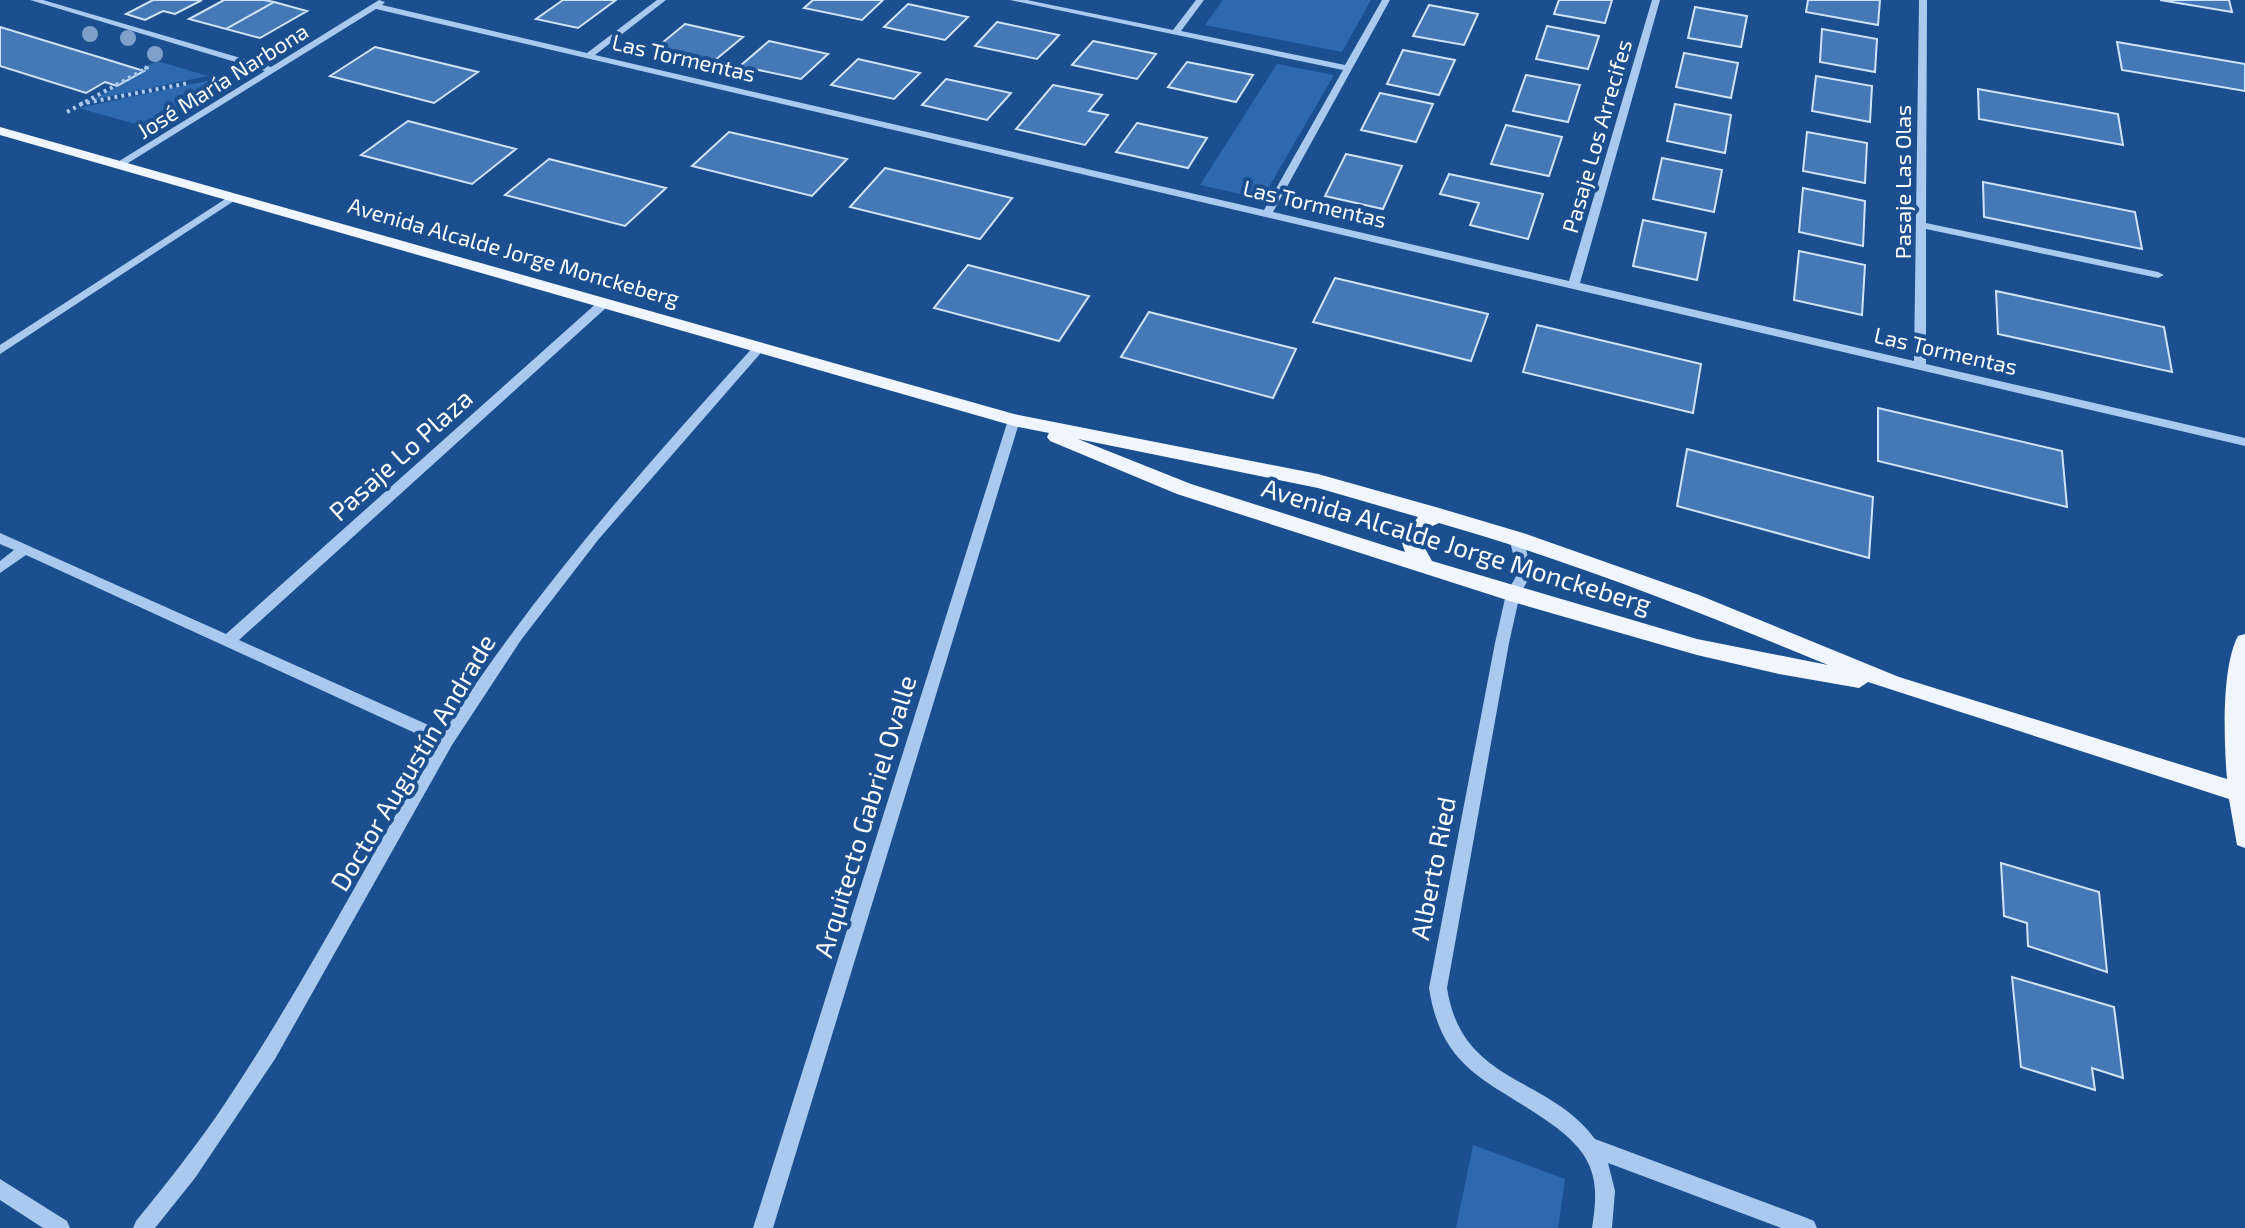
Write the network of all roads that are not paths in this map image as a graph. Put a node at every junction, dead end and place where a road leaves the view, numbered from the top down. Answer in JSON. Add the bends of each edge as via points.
{"nodes":[{"id":1,"x":34,"y":0,"type":"edge"},
{"id":2,"x":662,"y":0,"type":"edge"},
{"id":3,"x":1014,"y":0,"type":"edge"},
{"id":4,"x":1200,"y":0,"type":"edge"},
{"id":5,"x":1386,"y":0,"type":"edge"},
{"id":6,"x":1656,"y":0,"type":"edge"},
{"id":7,"x":1923,"y":0,"type":"edge"},
{"id":8,"x":380,"y":3,"type":"edge"},
{"id":9,"x":1175,"y":33,"type":"junction"},
{"id":10,"x":589,"y":55,"type":"junction"},
{"id":11,"x":1348,"y":68,"type":"junction"},
{"id":12,"x":273,"y":70,"type":"junction"},
{"id":13,"x":0,"y":131,"type":"edge"},
{"id":14,"x":120,"y":165,"type":"junction"},
{"id":15,"x":233,"y":197,"type":"junction"},
{"id":16,"x":1267,"y":213,"type":"junction"},
{"id":17,"x":1921,"y":225,"type":"junction"},
{"id":18,"x":2158,"y":275,"type":"dead end"},
{"id":19,"x":1574,"y":284,"type":"junction"},
{"id":20,"x":603,"y":304,"type":"junction"},
{"id":21,"x":759,"y":348,"type":"junction"},
{"id":22,"x":0,"y":350,"type":"edge"},
{"id":23,"x":1920,"y":364,"type":"junction"},
{"id":24,"x":1014,"y":420,"type":"junction"},
{"id":25,"x":2245,"y":442,"type":"edge"},
{"id":26,"x":1439,"y":515,"type":"junction"},
{"id":27,"x":0,"y":538,"type":"edge"},
{"id":28,"x":1516,"y":538,"type":"junction"},
{"id":29,"x":25,"y":549,"type":"junction"},
{"id":30,"x":1426,"y":567,"type":"junction"},
{"id":31,"x":0,"y":568,"type":"edge"},
{"id":32,"x":1513,"y":594,"type":"junction"},
{"id":33,"x":228,"y":641,"type":"junction"},
{"id":34,"x":2245,"y":642,"type":"edge"},
{"id":35,"x":1894,"y":684,"type":"junction"},
{"id":36,"x":447,"y":740,"type":"junction"},
{"id":37,"x":2241,"y":793,"type":"edge"},
{"id":38,"x":2245,"y":838,"type":"edge"},
{"id":39,"x":1588,"y":1146,"type":"junction"},
{"id":40,"x":0,"y":1189,"type":"edge"},
{"id":41,"x":60,"y":1228,"type":"edge"},
{"id":42,"x":143,"y":1228,"type":"edge"},
{"id":43,"x":763,"y":1228,"type":"edge"},
{"id":44,"x":1602,"y":1228,"type":"edge"},
{"id":45,"x":1807,"y":1228,"type":"edge"}],
"edges":[{"from":1,"to":12,"type":"street"},
{"from":2,"to":10,"type":"street"},
{"from":3,"to":9,"type":"street"},
{"from":4,"to":9,"type":"street"},
{"from":5,"to":11,"type":"street"},
{"from":6,"to":19,"type":"street","name":"Pasaje Los Arrecifes"},
{"from":7,"to":17,"type":"street","name":"Pasaje Las Olas"},
{"from":8,"to":10,"type":"street","name":"Las Tormentas"},
{"from":8,"to":12,"type":"street","name":"José María Narbona"},
{"from":9,"to":11,"type":"street"},
{"from":10,"to":16,"type":"street","name":"Las Tormentas"},
{"from":11,"to":16,"type":"street"},
{"from":12,"to":14,"type":"street","name":"José María Narbona"},
{"from":13,"to":14,"type":"main road","name":"Avenida Alcalde Jorge Monckeberg"},
{"from":14,"to":15,"type":"main road","name":"Avenida Alcalde Jorge Monckeberg"},
{"from":15,"to":20,"type":"main road","name":"Avenida Alcalde Jorge Monckeberg"},
{"from":15,"to":22,"type":"street"},
{"from":16,"to":19,"type":"street","name":"Las Tormentas"},
{"from":17,"to":18,"type":"street"},
{"from":17,"to":23,"type":"street","name":"Pasaje Las Olas"},
{"from":19,"to":23,"type":"street","name":"Las Tormentas"},
{"from":20,"to":21,"type":"main road","name":"Avenida Alcalde Jorge Monckeberg"},
{"from":20,"to":33,"type":"street","name":"Pasaje Lo Plaza"},
{"from":21,"to":24,"type":"main road","name":"Avenida Alcalde Jorge Monckeberg"},
{"from":21,"to":36,"type":"street","name":"Doctor Augustín Andrade","via":[[560,575]]},
{"from":23,"to":25,"type":"street","name":"Las Tormentas"},
{"from":24,"to":26,"type":"main road","name":"Avenida Alcalde Jorge Monckeberg","via":[[1318,481]]},
{"from":24,"to":30,"type":"main road","name":"Avenida Alcalde Jorge Monckeberg","via":[[1184,489]]},
{"from":24,"to":43,"type":"street","name":"Arquitecto Gabriel Ovalle"},
{"from":26,"to":28,"type":"main road","name":"Avenida Alcalde Jorge Monckeberg"},
{"from":26,"to":30,"type":"main road","via":[[1423,522],[1411,540]]},
{"from":27,"to":29,"type":"street"},
{"from":28,"to":32,"type":"street","name":"Alberto Ried","via":[[1525,573]]},
{"from":28,"to":35,"type":"main road","name":"Avenida Alcalde Jorge Monckeberg","via":[[1692,600]]},
{"from":29,"to":31,"type":"street"},
{"from":29,"to":33,"type":"street"},
{"from":30,"to":32,"type":"main road","name":"Avenida Alcalde Jorge Monckeberg"},
{"from":32,"to":35,"type":"main road","name":"Avenida Alcalde Jorge Monckeberg","via":[[1697,647]]},
{"from":32,"to":39,"type":"street","name":"Alberto Ried","via":[[1440,967],[1441,1009],[1462,1050],[1479,1067],[1559,1116]]},
{"from":33,"to":36,"type":"street"},
{"from":34,"to":37,"type":"main road","via":[[2236,730]]},
{"from":35,"to":37,"type":"main road","name":"Avenida Alcalde Jorge Monckeberg"},
{"from":36,"to":42,"type":"street","name":"Doctor Augustín Andrade","via":[[234,1111]]},
{"from":37,"to":38,"type":"main road"},
{"from":39,"to":44,"type":"street","name":"Alberto Ried","via":[[1605,1191]]},
{"from":39,"to":45,"type":"street","name":"Alberto Ried"},
{"from":40,"to":41,"type":"street"}]}
